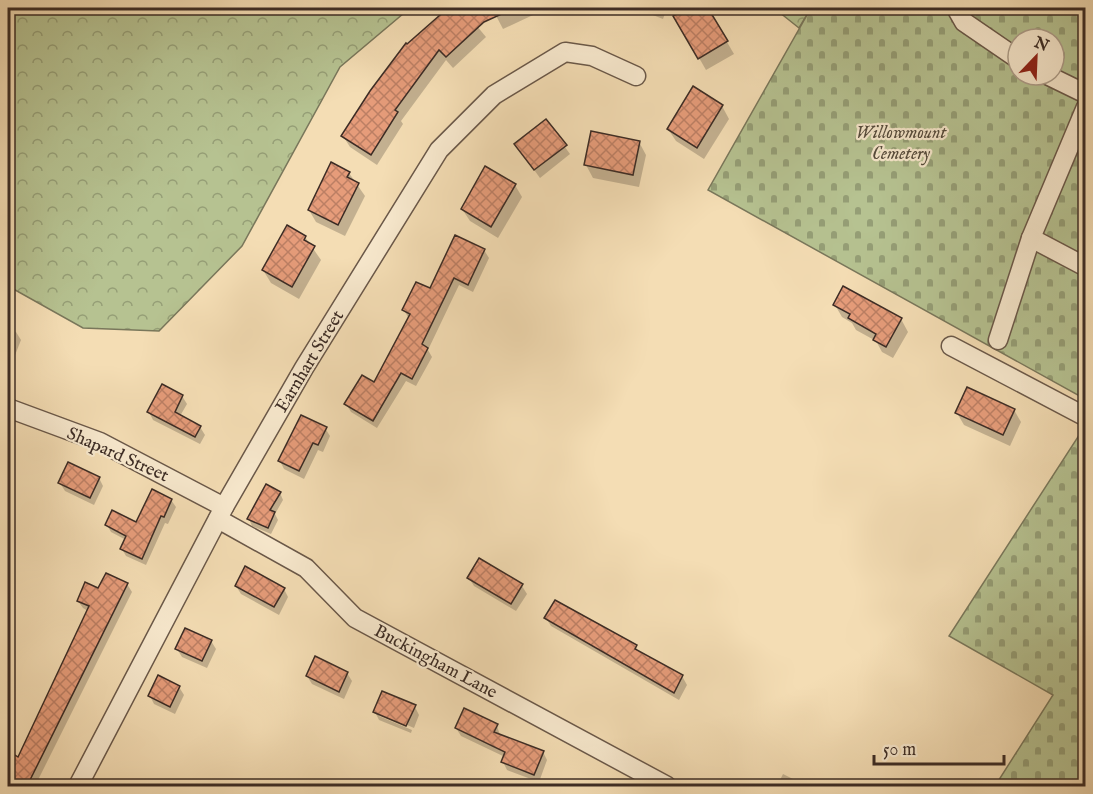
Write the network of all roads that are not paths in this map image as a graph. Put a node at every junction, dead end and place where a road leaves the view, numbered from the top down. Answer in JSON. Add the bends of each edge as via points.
{"nodes":[{"id":1,"x":956,"y":8,"type":"edge"},
{"id":2,"x":1006,"y":51,"type":"edge"},
{"id":3,"x":636,"y":76,"type":"dead end"},
{"id":4,"x":1066,"y":84,"type":"edge"},
{"id":5,"x":1086,"y":94,"type":"edge"},
{"id":6,"x":1086,"y":107,"type":"edge"},
{"id":7,"x":1031,"y":238,"type":"junction"},
{"id":8,"x":1086,"y":267,"type":"edge"},
{"id":9,"x":998,"y":340,"type":"dead end"},
{"id":10,"x":951,"y":346,"type":"dead end"},
{"id":11,"x":8,"y":408,"type":"edge"},
{"id":12,"x":1086,"y":417,"type":"edge"},
{"id":13,"x":221,"y":513,"type":"junction"},
{"id":14,"x":78,"y":786,"type":"edge"},
{"id":15,"x":667,"y":786,"type":"edge"}],
"edges":[{"from":1,"to":2,"type":"street","via":[[963,22]]},
{"from":3,"to":13,"type":"street","name":"Earnhart Street","via":[[592,56],[565,52],[494,94],[439,150],[304,368]]},
{"from":4,"to":5,"type":"street"},
{"from":6,"to":7,"type":"street"},
{"from":7,"to":8,"type":"street"},
{"from":7,"to":9,"type":"street"},
{"from":10,"to":12,"type":"street"},
{"from":11,"to":13,"type":"street","name":"Shapard Street","via":[[100,442]]},
{"from":13,"to":14,"type":"street","name":"Earnhart Street"},
{"from":13,"to":15,"type":"street","name":"Buckingham Lane","via":[[306,568],[355,618]]}]}
